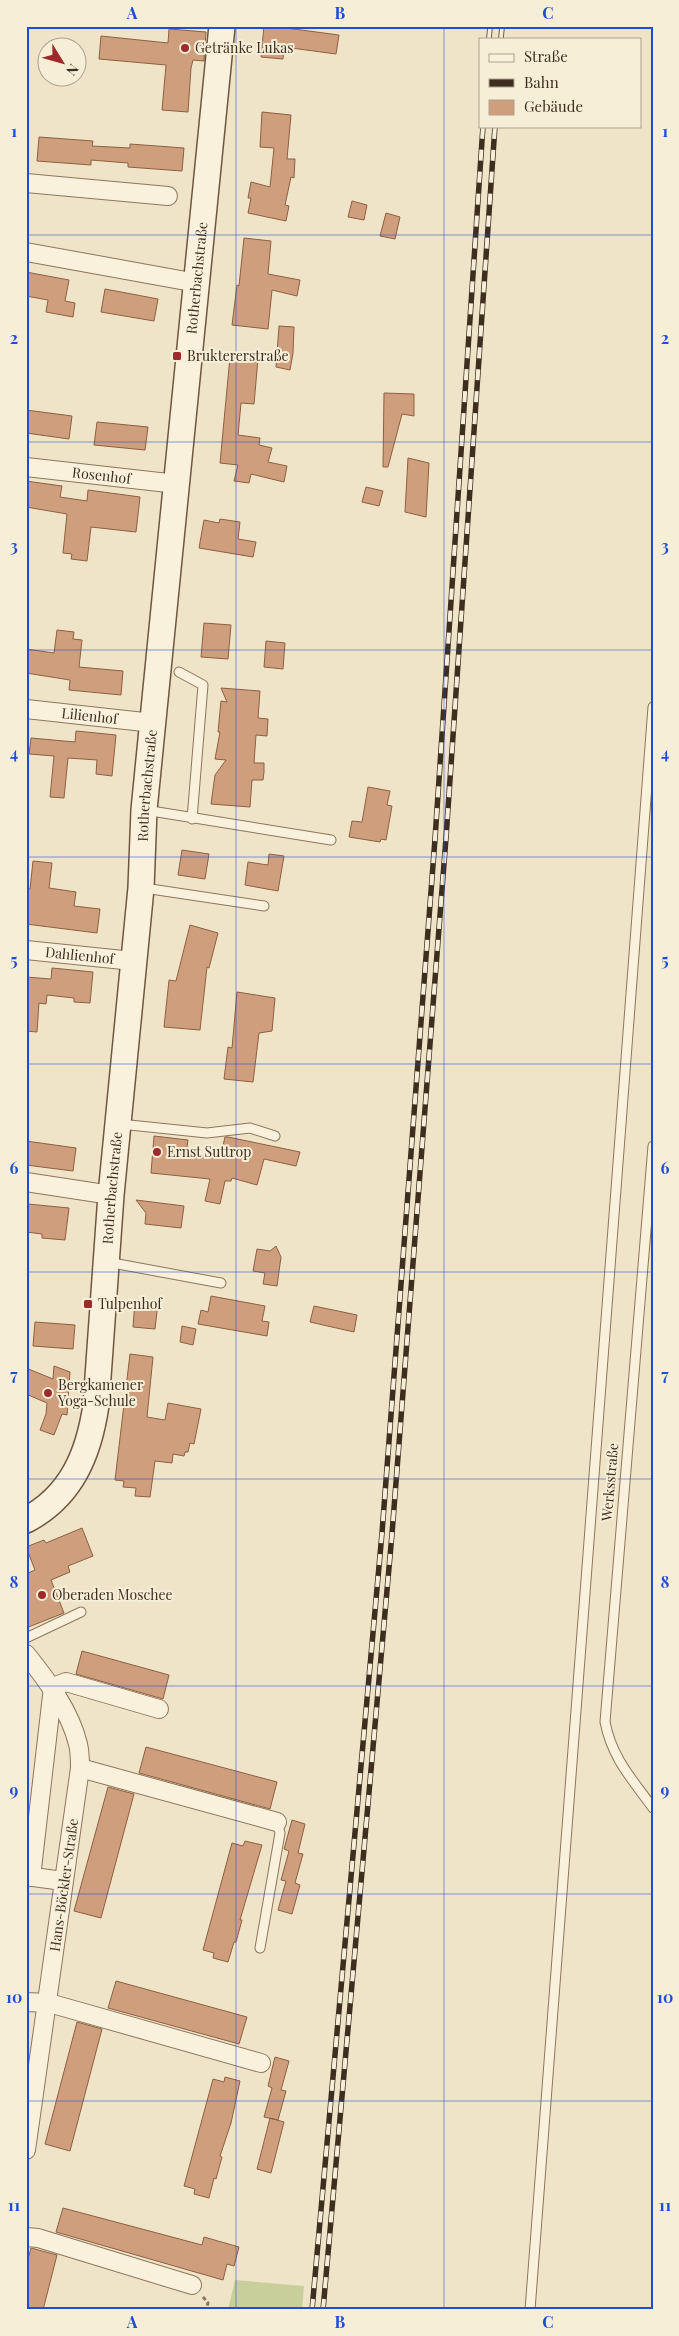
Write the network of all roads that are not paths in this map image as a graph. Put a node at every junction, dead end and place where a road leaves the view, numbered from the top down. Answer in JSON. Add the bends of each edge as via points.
{"nodes":[{"id":1,"x":222,"y":26,"type":"edge"},
{"id":2,"x":26,"y":183,"type":"edge"},
{"id":3,"x":168,"y":196,"type":"dead end"},
{"id":4,"x":26,"y":252,"type":"edge"},
{"id":5,"x":197,"y":284,"type":"junction"},
{"id":6,"x":26,"y":467,"type":"edge"},
{"id":7,"x":177,"y":484,"type":"junction"},
{"id":8,"x":179,"y":672,"type":"dead end"},
{"id":9,"x":653,"y":707,"type":"edge"},
{"id":10,"x":26,"y":710,"type":"edge"},
{"id":11,"x":153,"y":722,"type":"junction"},
{"id":12,"x":144,"y":810,"type":"junction"},
{"id":13,"x":192,"y":819,"type":"junction"},
{"id":14,"x":331,"y":840,"type":"dead end"},
{"id":15,"x":141,"y":888,"type":"junction"},
{"id":16,"x":264,"y":906,"type":"dead end"},
{"id":17,"x":26,"y":950,"type":"edge"},
{"id":18,"x":133,"y":961,"type":"junction"},
{"id":19,"x":118,"y":1124,"type":"junction"},
{"id":20,"x":275,"y":1136,"type":"dead end"},
{"id":21,"x":653,"y":1146,"type":"edge"},
{"id":22,"x":26,"y":1182,"type":"edge"},
{"id":23,"x":111,"y":1195,"type":"junction"},
{"id":24,"x":107,"y":1262,"type":"junction"},
{"id":25,"x":221,"y":1283,"type":"dead end"},
{"id":26,"x":26,"y":1520,"type":"edge"},
{"id":27,"x":81,"y":1612,"type":"dead end"},
{"id":28,"x":26,"y":1638,"type":"edge"},
{"id":29,"x":26,"y":1654,"type":"edge"},
{"id":30,"x":53,"y":1687,"type":"junction"},
{"id":31,"x":159,"y":1709,"type":"dead end"},
{"id":32,"x":80,"y":1768,"type":"junction"},
{"id":33,"x":653,"y":1808,"type":"edge"},
{"id":34,"x":276,"y":1822,"type":"joint"},
{"id":35,"x":29,"y":1877,"type":"edge"},
{"id":36,"x":63,"y":1881,"type":"junction"},
{"id":37,"x":260,"y":1948,"type":"dead end"},
{"id":38,"x":26,"y":2002,"type":"edge"},
{"id":39,"x":49,"y":2003,"type":"junction"},
{"id":40,"x":261,"y":2063,"type":"dead end"},
{"id":41,"x":26,"y":2150,"type":"edge"},
{"id":42,"x":26,"y":2237,"type":"edge"},
{"id":43,"x":192,"y":2285,"type":"dead end"},
{"id":44,"x":530,"y":2310,"type":"edge"}],
"edges":[{"from":1,"to":5,"type":"street","name":"Rotherbachstraße"},
{"from":2,"to":3,"type":"street"},
{"from":4,"to":5,"type":"street"},
{"from":5,"to":7,"type":"street","name":"Rotherbachstraße"},
{"from":6,"to":7,"type":"street","name":"Rosenhof"},
{"from":7,"to":11,"type":"street","name":"Rotherbachstraße"},
{"from":8,"to":13,"type":"lane","via":[[203,685]]},
{"from":9,"to":44,"type":"lane"},
{"from":10,"to":11,"type":"street","name":"Lilienhof"},
{"from":11,"to":12,"type":"street","name":"Rotherbachstraße"},
{"from":12,"to":13,"type":"lane"},
{"from":12,"to":15,"type":"street","name":"Rotherbachstraße"},
{"from":13,"to":14,"type":"lane"},
{"from":15,"to":16,"type":"lane"},
{"from":15,"to":18,"type":"street","name":"Rotherbachstraße"},
{"from":17,"to":18,"type":"street","name":"Dahlienhof"},
{"from":18,"to":19,"type":"street","name":"Rotherbachstraße"},
{"from":19,"to":20,"type":"lane","via":[[207,1133],[250,1128]]},
{"from":19,"to":23,"type":"street","name":"Rotherbachstraße"},
{"from":21,"to":33,"type":"lane","name":"Werksstraße","via":[[605,1715],[609,1742],[618,1760]]},
{"from":22,"to":23,"type":"street"},
{"from":23,"to":24,"type":"street","name":"Rotherbachstraße"},
{"from":24,"to":25,"type":"lane"},
{"from":24,"to":26,"type":"street","name":"Rotherbachstraße","via":[[92,1435],[82,1460],[64,1489]]},
{"from":27,"to":28,"type":"lane"},
{"from":29,"to":30,"type":"street","name":"Hans-Böckler-Straße"},
{"from":30,"to":31,"type":"street","via":[[66,1682]]},
{"from":30,"to":32,"type":"street","name":"Hans-Böckler-Straße","via":[[78,1744]]},
{"from":30,"to":35,"type":"street"},
{"from":32,"to":34,"type":"street"},
{"from":32,"to":36,"type":"street","name":"Hans-Böckler-Straße"},
{"from":34,"to":37,"type":"lane","via":[[280,1833]]},
{"from":35,"to":36,"type":"street"},
{"from":36,"to":39,"type":"street","name":"Hans-Böckler-Straße"},
{"from":38,"to":39,"type":"street"},
{"from":39,"to":40,"type":"street"},
{"from":39,"to":41,"type":"street","name":"Hans-Böckler-Straße"},
{"from":42,"to":43,"type":"street"}]}
